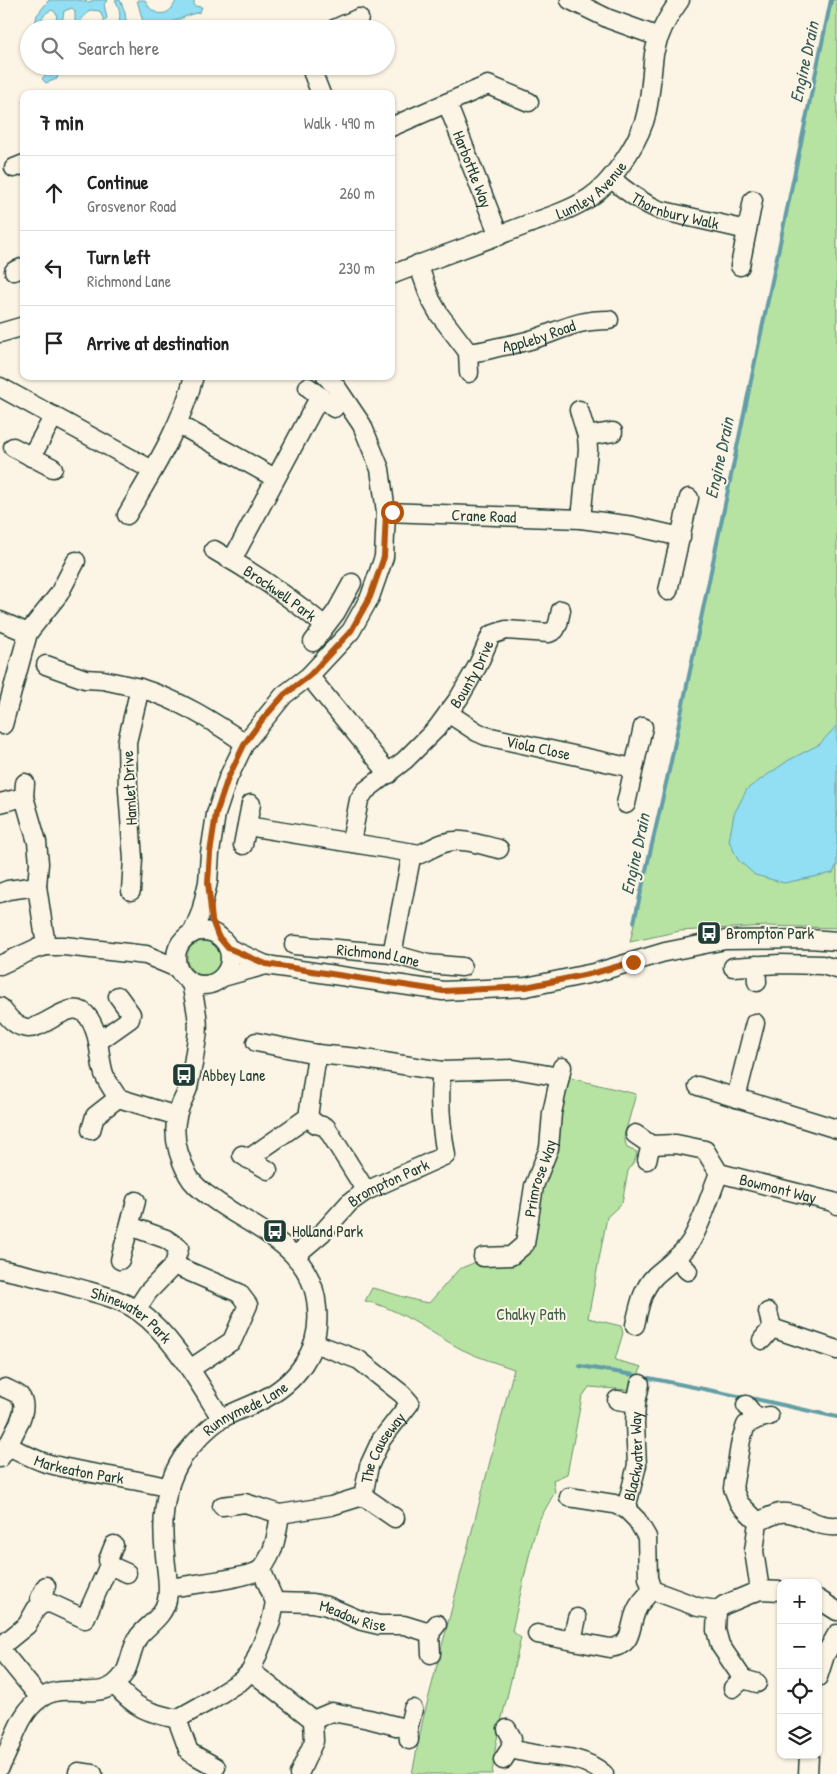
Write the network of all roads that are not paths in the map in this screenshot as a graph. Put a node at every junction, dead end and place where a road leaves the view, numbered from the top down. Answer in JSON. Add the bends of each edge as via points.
{"nodes":[{"id":1,"x":570,"y":0,"type":"edge"},
{"id":2,"x":680,"y":0,"type":"edge"},
{"id":3,"x":359,"y":18,"type":"dead end"},
{"id":4,"x":354,"y":20,"type":"edge"},
{"id":5,"x":659,"y":37,"type":"junction"},
{"id":6,"x":314,"y":75,"type":"edge"},
{"id":7,"x":320,"y":90,"type":"edge"},
{"id":8,"x":529,"y":102,"type":"dead end"},
{"id":9,"x":447,"y":104,"type":"junction"},
{"id":10,"x":395,"y":125,"type":"edge"},
{"id":11,"x":611,"y":178,"type":"junction"},
{"id":12,"x":753,"y":200,"type":"dead end"},
{"id":13,"x":747,"y":230,"type":"junction"},
{"id":14,"x":499,"y":236,"type":"junction"},
{"id":15,"x":418,"y":264,"type":"junction"},
{"id":16,"x":740,"y":266,"type":"dead end"},
{"id":17,"x":395,"y":273,"type":"edge"},
{"id":18,"x":609,"y":320,"type":"dead end"},
{"id":19,"x":20,"y":327,"type":"edge"},
{"id":20,"x":0,"y":334,"type":"edge"},
{"id":21,"x":468,"y":352,"type":"junction"},
{"id":22,"x":469,"y":373,"type":"dead end"},
{"id":23,"x":193,"y":380,"type":"edge"},
{"id":24,"x":330,"y":380,"type":"edge"},
{"id":25,"x":0,"y":387,"type":"edge"},
{"id":26,"x":334,"y":408,"type":"dead end"},
{"id":27,"x":580,"y":410,"type":"dead end"},
{"id":28,"x":54,"y":416,"type":"junction"},
{"id":29,"x":178,"y":424,"type":"junction"},
{"id":30,"x":613,"y":432,"type":"dead end"},
{"id":31,"x":587,"y":436,"type":"junction"},
{"id":32,"x":12,"y":447,"type":"dead end"},
{"id":33,"x":31,"y":457,"type":"junction"},
{"id":34,"x":53,"y":468,"type":"dead end"},
{"id":35,"x":152,"y":470,"type":"junction"},
{"id":36,"x":275,"y":478,"type":"junction"},
{"id":37,"x":689,"y":498,"type":"dead end"},
{"id":38,"x":386,"y":512,"type":"junction"},
{"id":39,"x":127,"y":515,"type":"dead end"},
{"id":40,"x":581,"y":519,"type":"junction"},
{"id":41,"x":680,"y":537,"type":"junction"},
{"id":42,"x":214,"y":550,"type":"dead end"},
{"id":43,"x":232,"y":560,"type":"junction"},
{"id":44,"x":76,"y":562,"type":"dead end"},
{"id":45,"x":352,"y":583,"type":"dead end"},
{"id":46,"x":668,"y":591,"type":"dead end"},
{"id":47,"x":560,"y":610,"type":"dead end"},
{"id":48,"x":0,"y":621,"type":"edge"},
{"id":49,"x":325,"y":626,"type":"junction"},
{"id":50,"x":28,"y":633,"type":"junction"},
{"id":51,"x":313,"y":642,"type":"dead end"},
{"id":52,"x":46,"y":665,"type":"dead end"},
{"id":53,"x":309,"y":676,"type":"junction"},
{"id":54,"x":140,"y":688,"type":"junction"},
{"id":55,"x":448,"y":713,"type":"junction"},
{"id":56,"x":3,"y":725,"type":"dead end"},
{"id":57,"x":643,"y":726,"type":"dead end"},
{"id":58,"x":245,"y":743,"type":"junction"},
{"id":59,"x":633,"y":768,"type":"junction"},
{"id":60,"x":389,"y":774,"type":"junction"},
{"id":61,"x":0,"y":803,"type":"edge"},
{"id":62,"x":251,"y":804,"type":"dead end"},
{"id":63,"x":626,"y":804,"type":"dead end"},
{"id":64,"x":247,"y":826,"type":"junction"},
{"id":65,"x":351,"y":842,"type":"junction"},
{"id":66,"x":243,"y":844,"type":"dead end"},
{"id":67,"x":499,"y":849,"type":"dead end"},
{"id":68,"x":412,"y":853,"type":"junction"},
{"id":69,"x":208,"y":882,"type":"junction"},
{"id":70,"x":37,"y":886,"type":"junction"},
{"id":71,"x":131,"y":890,"type":"dead end"},
{"id":72,"x":0,"y":893,"type":"edge"},
{"id":73,"x":192,"y":934,"type":"junction"},
{"id":74,"x":837,"y":941,"type":"edge"},
{"id":75,"x":223,"y":942,"type":"junction"},
{"id":76,"x":46,"y":946,"type":"junction"},
{"id":77,"x":294,"y":946,"type":"dead end"},
{"id":78,"x":178,"y":948,"type":"junction"},
{"id":79,"x":392,"y":954,"type":"junction"},
{"id":80,"x":146,"y":955,"type":"junction"},
{"id":81,"x":266,"y":964,"type":"junction"},
{"id":82,"x":0,"y":965,"type":"edge"},
{"id":83,"x":462,"y":967,"type":"dead end"},
{"id":84,"x":733,"y":967,"type":"dead end"},
{"id":85,"x":177,"y":968,"type":"junction"},
{"id":86,"x":837,"y":969,"type":"edge"},
{"id":87,"x":218,"y":980,"type":"junction"},
{"id":88,"x":191,"y":982,"type":"junction"},
{"id":89,"x":118,"y":996,"type":"dead end"},
{"id":90,"x":0,"y":1007,"type":"edge"},
{"id":91,"x":199,"y":1021,"type":"junction"},
{"id":92,"x":756,"y":1023,"type":"dead end"},
{"id":93,"x":99,"y":1041,"type":"junction"},
{"id":94,"x":256,"y":1042,"type":"dead end"},
{"id":95,"x":317,"y":1054,"type":"junction"},
{"id":96,"x":442,"y":1071,"type":"junction"},
{"id":97,"x":698,"y":1086,"type":"dead end"},
{"id":98,"x":118,"y":1098,"type":"junction"},
{"id":99,"x":736,"y":1098,"type":"junction"},
{"id":100,"x":177,"y":1116,"type":"junction"},
{"id":101,"x":308,"y":1117,"type":"junction"},
{"id":102,"x":836,"y":1125,"type":"edge"},
{"id":103,"x":91,"y":1130,"type":"dead end"},
{"id":104,"x":635,"y":1134,"type":"dead end"},
{"id":105,"x":268,"y":1170,"type":"dead end"},
{"id":106,"x":719,"y":1173,"type":"junction"},
{"id":107,"x":366,"y":1191,"type":"junction"},
{"id":108,"x":136,"y":1201,"type":"dead end"},
{"id":109,"x":837,"y":1205,"type":"edge"},
{"id":110,"x":130,"y":1226,"type":"junction"},
{"id":111,"x":296,"y":1255,"type":"junction"},
{"id":112,"x":482,"y":1257,"type":"dead end"},
{"id":113,"x":120,"y":1260,"type":"dead end"},
{"id":114,"x":174,"y":1265,"type":"junction"},
{"id":115,"x":0,"y":1269,"type":"edge"},
{"id":116,"x":136,"y":1310,"type":"junction"},
{"id":117,"x":635,"y":1325,"type":"dead end"},
{"id":118,"x":767,"y":1327,"type":"dead end"},
{"id":119,"x":314,"y":1343,"type":"junction"},
{"id":120,"x":837,"y":1350,"type":"edge"},
{"id":121,"x":190,"y":1369,"type":"junction"},
{"id":122,"x":640,"y":1384,"type":"dead end"},
{"id":123,"x":5,"y":1388,"type":"dead end"},
{"id":124,"x":617,"y":1400,"type":"dead end"},
{"id":125,"x":636,"y":1403,"type":"junction"},
{"id":126,"x":746,"y":1405,"type":"dead end"},
{"id":127,"x":221,"y":1418,"type":"junction"},
{"id":128,"x":4,"y":1452,"type":"edge"},
{"id":129,"x":169,"y":1488,"type":"junction"},
{"id":130,"x":363,"y":1496,"type":"junction"},
{"id":131,"x":564,"y":1498,"type":"dead end"},
{"id":132,"x":222,"y":1506,"type":"dead end"},
{"id":133,"x":626,"y":1509,"type":"junction"},
{"id":134,"x":280,"y":1514,"type":"junction"},
{"id":135,"x":395,"y":1518,"type":"dead end"},
{"id":136,"x":758,"y":1522,"type":"junction"},
{"id":137,"x":837,"y":1526,"type":"edge"},
{"id":138,"x":114,"y":1545,"type":"dead end"},
{"id":139,"x":109,"y":1564,"type":"junction"},
{"id":140,"x":261,"y":1570,"type":"junction"},
{"id":141,"x":128,"y":1573,"type":"dead end"},
{"id":142,"x":46,"y":1586,"type":"dead end"},
{"id":143,"x":168,"y":1588,"type":"junction"},
{"id":144,"x":652,"y":1590,"type":"junction"},
{"id":145,"x":760,"y":1590,"type":"junction"},
{"id":146,"x":777,"y":1591,"type":"edge"},
{"id":147,"x":822,"y":1601,"type":"edge"},
{"id":148,"x":275,"y":1602,"type":"junction"},
{"id":149,"x":42,"y":1604,"type":"junction"},
{"id":150,"x":717,"y":1610,"type":"junction"},
{"id":151,"x":837,"y":1611,"type":"edge"},
{"id":152,"x":577,"y":1618,"type":"dead end"},
{"id":153,"x":537,"y":1634,"type":"dead end"},
{"id":154,"x":837,"y":1634,"type":"edge"},
{"id":155,"x":572,"y":1640,"type":"junction"},
{"id":156,"x":0,"y":1648,"type":"edge"},
{"id":157,"x":431,"y":1654,"type":"dead end"},
{"id":158,"x":821,"y":1669,"type":"edge"},
{"id":159,"x":251,"y":1670,"type":"junction"},
{"id":160,"x":744,"y":1684,"type":"dead end"},
{"id":161,"x":115,"y":1685,"type":"junction"},
{"id":162,"x":40,"y":1698,"type":"junction"},
{"id":163,"x":413,"y":1709,"type":"dead end"},
{"id":164,"x":177,"y":1719,"type":"junction"},
{"id":165,"x":313,"y":1720,"type":"junction"},
{"id":166,"x":507,"y":1729,"type":"dead end"},
{"id":167,"x":809,"y":1759,"type":"edge"},
{"id":168,"x":216,"y":1766,"type":"edge"},
{"id":169,"x":0,"y":1767,"type":"edge"},
{"id":170,"x":299,"y":1774,"type":"edge"},
{"id":171,"x":604,"y":1774,"type":"edge"},
{"id":172,"x":808,"y":1774,"type":"edge"}],
"edges":[{"from":1,"to":5,"type":"street","via":[[609,19]]},
{"from":2,"to":5,"type":"street","name":"Lumley Avenue"},
{"from":3,"to":4,"type":"street"},
{"from":5,"to":11,"type":"street","name":"Lumley Avenue","via":[[644,122]]},
{"from":6,"to":7,"type":"street"},
{"from":8,"to":9,"type":"street","via":[[488,85]]},
{"from":9,"to":10,"type":"street"},
{"from":9,"to":14,"type":"street","name":"Harbottle Way"},
{"from":11,"to":13,"type":"street","name":"Thornbury Walk","via":[[646,205],[659,210]]},
{"from":11,"to":14,"type":"street","name":"Lumley Avenue","via":[[590,197],[567,210]]},
{"from":12,"to":13,"type":"street"},
{"from":13,"to":16,"type":"street"},
{"from":14,"to":15,"type":"street","name":"Lumley Avenue"},
{"from":15,"to":17,"type":"street","name":"Lumley Avenue"},
{"from":15,"to":21,"type":"street","via":[[431,300]]},
{"from":18,"to":21,"type":"street","name":"Appleby Road","via":[[579,322],[547,335]]},
{"from":19,"to":20,"type":"street"},
{"from":21,"to":22,"type":"street"},
{"from":23,"to":29,"type":"street"},
{"from":24,"to":38,"type":"street","via":[[362,425],[380,469]]},
{"from":25,"to":28,"type":"street"},
{"from":26,"to":36,"type":"street","name":"Brockwell Park","via":[[314,391]]},
{"from":27,"to":31,"type":"street"},
{"from":28,"to":33,"type":"street"},
{"from":28,"to":35,"type":"street"},
{"from":29,"to":35,"type":"street"},
{"from":29,"to":36,"type":"street"},
{"from":30,"to":31,"type":"street"},
{"from":31,"to":40,"type":"street"},
{"from":32,"to":33,"type":"street"},
{"from":33,"to":34,"type":"street"},
{"from":35,"to":39,"type":"street"},
{"from":36,"to":43,"type":"street","name":"Brockwell Park"},
{"from":37,"to":41,"type":"street"},
{"from":38,"to":40,"type":"street","name":"Crane Road"},
{"from":38,"to":53,"type":"street","via":[[384,557],[370,597],[351,631]]},
{"from":40,"to":41,"type":"street","name":"Crane Road"},
{"from":41,"to":46,"type":"street"},
{"from":42,"to":43,"type":"street","name":"Brockwell Park"},
{"from":43,"to":49,"type":"street","name":"Brockwell Park","via":[[298,603]]},
{"from":44,"to":50,"type":"street","via":[[58,594]]},
{"from":45,"to":49,"type":"street","name":"Brockwell Park"},
{"from":47,"to":55,"type":"street","name":"Bounty Drive","via":[[555,630],[548,633],[506,630],[491,635],[478,665]]},
{"from":48,"to":50,"type":"street"},
{"from":49,"to":51,"type":"street","name":"Brockwell Park"},
{"from":50,"to":56,"type":"street"},
{"from":52,"to":54,"type":"street","via":[[85,679]]},
{"from":53,"to":58,"type":"street","via":[[284,695]]},
{"from":53,"to":60,"type":"street"},
{"from":54,"to":58,"type":"street","via":[[200,714]]},
{"from":54,"to":71,"type":"street","name":"Hamlet Drive","via":[[127,742],[133,859]]},
{"from":55,"to":59,"type":"street","name":"Viola Close","via":[[486,736]]},
{"from":55,"to":60,"type":"street","name":"Bounty Drive","via":[[437,728]]},
{"from":57,"to":59,"type":"street"},
{"from":58,"to":69,"type":"street","via":[[228,778],[216,814]]},
{"from":59,"to":63,"type":"street"},
{"from":60,"to":65,"type":"street","name":"Bounty Drive","via":[[359,800]]},
{"from":61,"to":70,"type":"street","via":[[24,790],[37,842]]},
{"from":62,"to":64,"type":"street"},
{"from":64,"to":65,"type":"street"},
{"from":64,"to":66,"type":"street"},
{"from":65,"to":68,"type":"street"},
{"from":67,"to":68,"type":"street","via":[[461,840],[442,843],[420,854]]},
{"from":68,"to":79,"type":"street"},
{"from":69,"to":73,"type":"street"},
{"from":69,"to":75,"type":"street","via":[[212,920]]},
{"from":70,"to":72,"type":"street"},
{"from":70,"to":76,"type":"street"},
{"from":73,"to":75,"type":"street","via":[[205,932]]},
{"from":73,"to":78,"type":"street"},
{"from":74,"to":81,"type":"street","name":"Richmond Lane","via":[[725,940],[526,987],[443,991]]},
{"from":75,"to":81,"type":"street","name":"Richmond Lane"},
{"from":75,"to":87,"type":"street","via":[[230,958],[228,968]]},
{"from":76,"to":80,"type":"street"},
{"from":76,"to":82,"type":"street"},
{"from":77,"to":79,"type":"street","name":"Richmond Lane"},
{"from":78,"to":80,"type":"street"},
{"from":78,"to":85,"type":"street"},
{"from":79,"to":83,"type":"street","name":"Richmond Lane","via":[[428,964]]},
{"from":80,"to":85,"type":"street"},
{"from":81,"to":87,"type":"street","name":"Richmond Lane"},
{"from":84,"to":86,"type":"street","via":[[757,974],[822,965]]},
{"from":85,"to":88,"type":"street"},
{"from":87,"to":88,"type":"street","via":[[202,985]]},
{"from":87,"to":91,"type":"street","name":"Runnymede Lane"},
{"from":88,"to":91,"type":"street","name":"Runnymede Lane"},
{"from":89,"to":93,"type":"street","via":[[131,1014],[130,1019]]},
{"from":90,"to":93,"type":"street","via":[[12,1022],[24,1028],[36,1028],[62,1012],[81,1012],[88,1017]]},
{"from":91,"to":100,"type":"street","name":"Runnymede Lane","via":[[194,1061]]},
{"from":92,"to":99,"type":"street"},
{"from":93,"to":98,"type":"street","via":[[104,1075]]},
{"from":94,"to":95,"type":"street"},
{"from":95,"to":96,"type":"street"},
{"from":95,"to":101,"type":"street"},
{"from":96,"to":107,"type":"street","name":"Brompton Park","via":[[440,1116],[446,1155]]},
{"from":96,"to":112,"type":"street","name":"Primrose Way","via":[[514,1069],[561,1072],[549,1148],[534,1186],[524,1244],[510,1256]]},
{"from":97,"to":99,"type":"street"},
{"from":98,"to":100,"type":"street"},
{"from":98,"to":103,"type":"street","via":[[95,1116]]},
{"from":99,"to":102,"type":"street"},
{"from":100,"to":111,"type":"street","name":"Runnymede Lane","via":[[175,1142],[189,1178],[204,1193]]},
{"from":101,"to":105,"type":"street","via":[[245,1157]]},
{"from":101,"to":107,"type":"street","via":[[326,1127]]},
{"from":104,"to":106,"type":"street","name":"Bowmont Way","via":[[649,1152],[676,1144],[705,1150]]},
{"from":106,"to":109,"type":"street","name":"Bowmont Way"},
{"from":106,"to":117,"type":"street","name":"Bowmont Way","via":[[682,1265],[654,1277],[641,1298]]},
{"from":107,"to":111,"type":"street","name":"Brompton Park","via":[[349,1203],[322,1233]]},
{"from":108,"to":110,"type":"street"},
{"from":110,"to":113,"type":"street"},
{"from":110,"to":114,"type":"street","via":[[166,1239],[179,1248]]},
{"from":111,"to":119,"type":"street","name":"Runnymede Lane","via":[[315,1294],[317,1326]]},
{"from":114,"to":116,"type":"street"},
{"from":114,"to":121,"type":"street","via":[[238,1293],[248,1305],[232,1341]]},
{"from":115,"to":116,"type":"street","name":"Shinewater Park","via":[[52,1280]]},
{"from":116,"to":121,"type":"street","name":"Shinewater Park","via":[[159,1329]]},
{"from":118,"to":120,"type":"street"},
{"from":119,"to":127,"type":"street","name":"Runnymede Lane","via":[[304,1364],[288,1384],[261,1401]]},
{"from":119,"to":130,"type":"street","name":"The Causeway","via":[[360,1360],[410,1403],[381,1440],[369,1466]]},
{"from":121,"to":127,"type":"street","name":"Shinewater Park"},
{"from":122,"to":125,"type":"street","name":"Blackwater Way"},
{"from":123,"to":128,"type":"street","via":[[20,1396],[24,1405]]},
{"from":124,"to":125,"type":"street","name":"Blackwater Way"},
{"from":125,"to":133,"type":"street","name":"Blackwater Way","via":[[637,1465]]},
{"from":126,"to":136,"type":"street","via":[[763,1417],[746,1425],[732,1488],[739,1503]]},
{"from":127,"to":129,"type":"street","name":"Runnymede Lane","via":[[185,1454]]},
{"from":128,"to":129,"type":"street","name":"Markeaton Park"},
{"from":129,"to":143,"type":"street","name":"Runnymede Lane","via":[[164,1514]]},
{"from":130,"to":134,"type":"street","name":"The Causeway","via":[[330,1506]]},
{"from":130,"to":135,"type":"street"},
{"from":131,"to":133,"type":"street","name":"Blackwater Way","via":[[614,1504]]},
{"from":132,"to":134,"type":"street","name":"The Causeway","via":[[245,1503]]},
{"from":133,"to":144,"type":"street","name":"Blackwater Way","via":[[647,1537],[648,1578]]},
{"from":134,"to":140,"type":"street","via":[[276,1542]]},
{"from":136,"to":137,"type":"street","via":[[778,1513],[796,1514],[818,1525]]},
{"from":136,"to":145,"type":"street","via":[[754,1551]]},
{"from":138,"to":139,"type":"street"},
{"from":139,"to":141,"type":"street"},
{"from":139,"to":149,"type":"street","via":[[85,1618],[50,1603]]},
{"from":140,"to":143,"type":"street","via":[[246,1576]]},
{"from":140,"to":148,"type":"street"},
{"from":142,"to":149,"type":"street","via":[[40,1598]]},
{"from":143,"to":161,"type":"street","name":"Runnymede Lane","via":[[166,1603],[158,1619],[138,1638],[126,1672]]},
{"from":144,"to":150,"type":"street","via":[[698,1607]]},
{"from":144,"to":155,"type":"street","via":[[638,1606],[624,1644],[610,1648]]},
{"from":145,"to":146,"type":"street"},
{"from":145,"to":150,"type":"street"},
{"from":147,"to":151,"type":"street"},
{"from":148,"to":157,"type":"street","name":"Meadow Rise","via":[[327,1606],[379,1625],[434,1628]]},
{"from":148,"to":159,"type":"street","via":[[271,1622]]},
{"from":149,"to":156,"type":"street","via":[[27,1625]]},
{"from":150,"to":160,"type":"street","via":[[716,1630],[720,1645]]},
{"from":152,"to":155,"type":"street"},
{"from":153,"to":155,"type":"street"},
{"from":154,"to":158,"type":"street"},
{"from":156,"to":162,"type":"street"},
{"from":159,"to":164,"type":"street","via":[[234,1685]]},
{"from":159,"to":165,"type":"street"},
{"from":161,"to":162,"type":"street","via":[[99,1692],[68,1690]]},
{"from":161,"to":164,"type":"street","via":[[129,1701],[152,1713]]},
{"from":162,"to":169,"type":"street","via":[[27,1710]]},
{"from":163,"to":165,"type":"street","via":[[408,1735],[369,1719],[332,1712]]},
{"from":164,"to":168,"type":"street","via":[[189,1752]]},
{"from":165,"to":170,"type":"street","via":[[314,1741]]},
{"from":166,"to":171,"type":"street","via":[[512,1738],[507,1755],[567,1756],[596,1766]]},
{"from":167,"to":172,"type":"street"}]}
